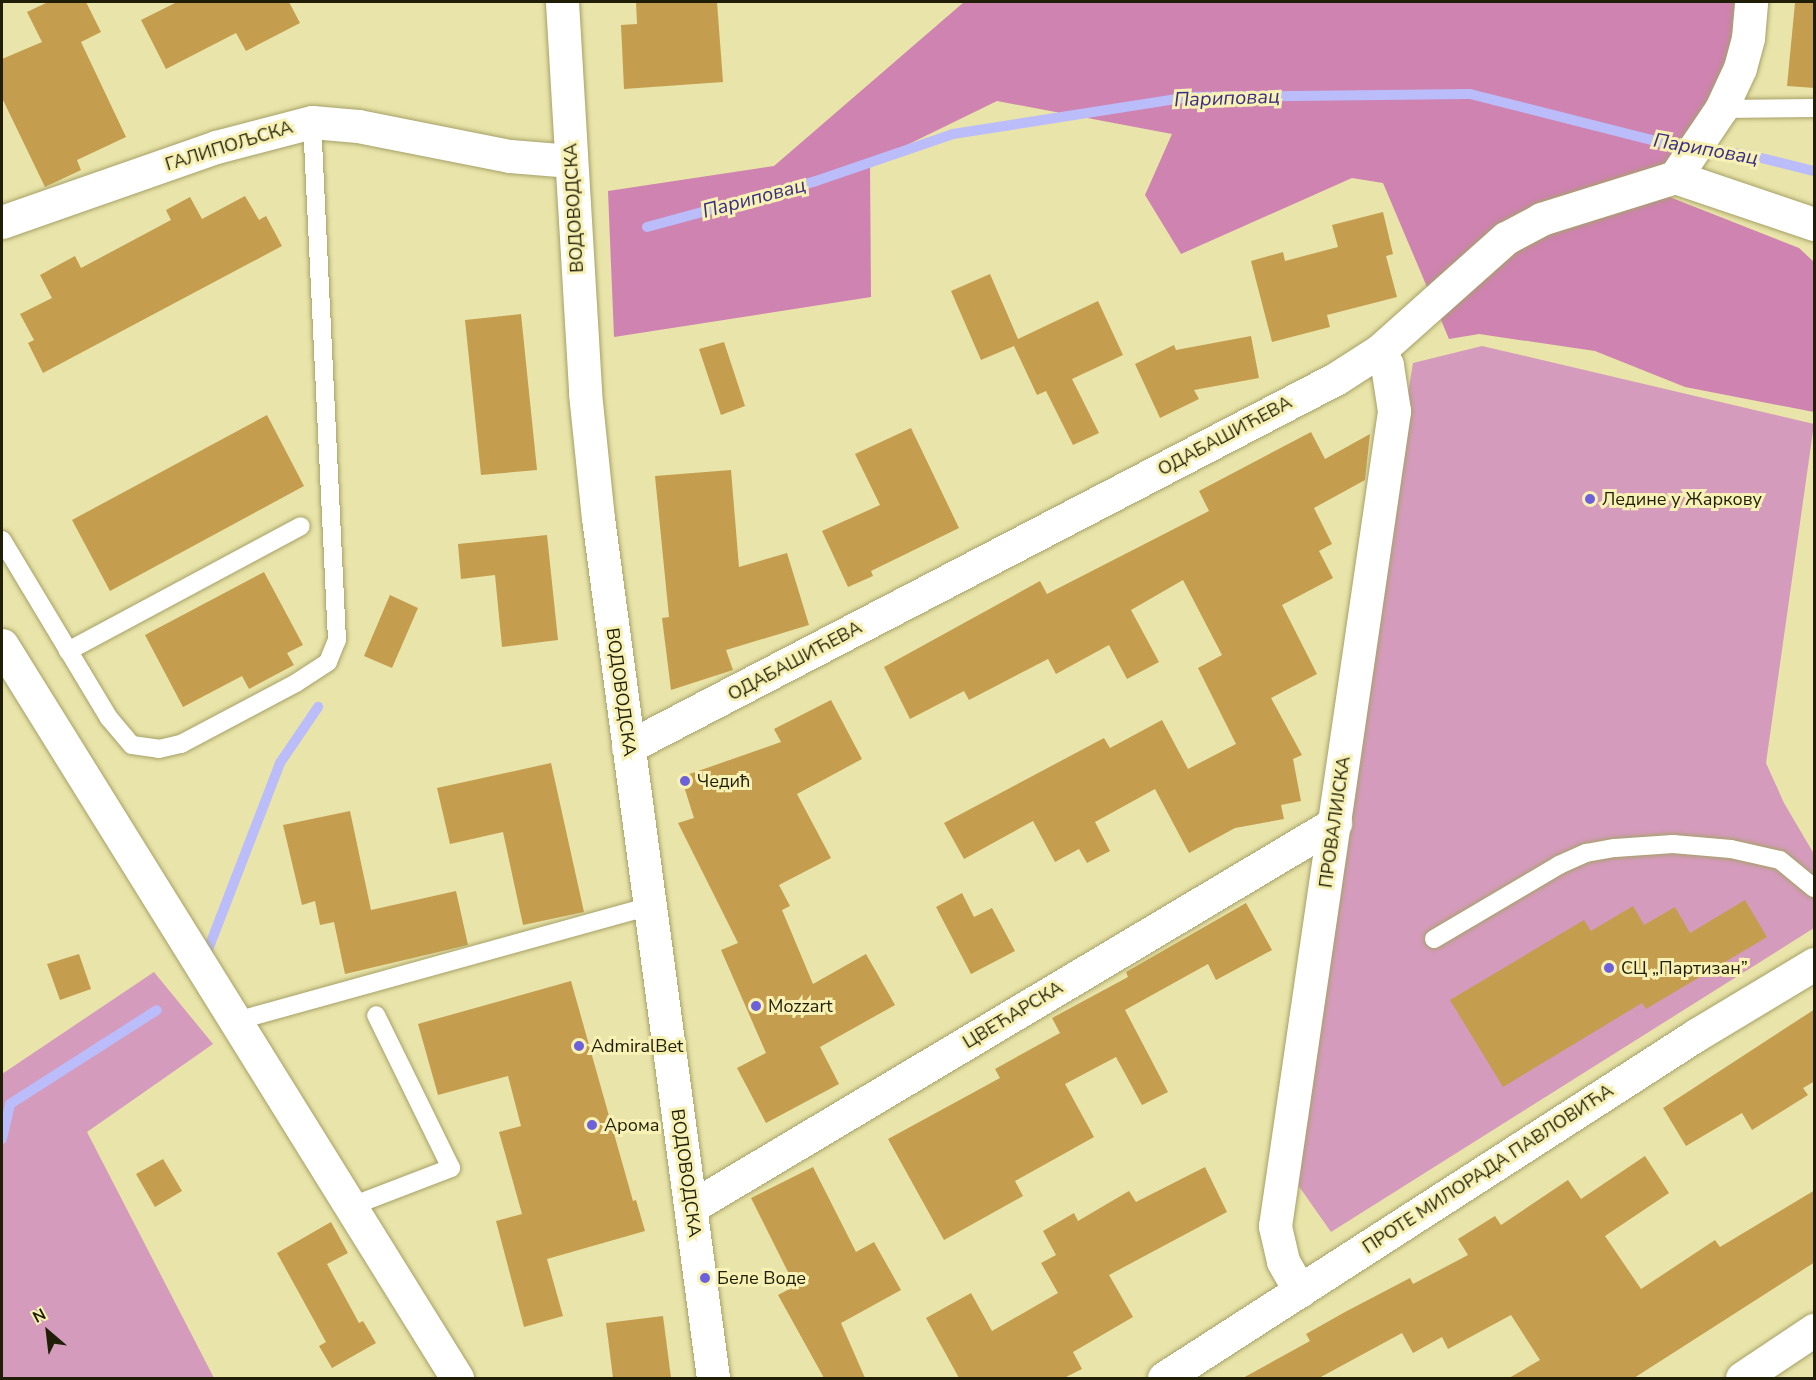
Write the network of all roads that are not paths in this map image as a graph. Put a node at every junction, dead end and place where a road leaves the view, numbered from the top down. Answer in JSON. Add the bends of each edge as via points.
{"nodes":[{"id":1,"x":562,"y":2,"type":"edge"},
{"id":2,"x":1751,"y":2,"type":"edge"},
{"id":3,"x":1815,"y":108,"type":"edge"},
{"id":4,"x":1713,"y":121,"type":"junction"},
{"id":5,"x":312,"y":122,"type":"junction"},
{"id":6,"x":571,"y":160,"type":"junction"},
{"id":7,"x":1679,"y":173,"type":"junction"},
{"id":8,"x":2,"y":222,"type":"edge"},
{"id":9,"x":1815,"y":225,"type":"edge"},
{"id":10,"x":1378,"y":351,"type":"junction"},
{"id":11,"x":301,"y":525,"type":"dead end"},
{"id":12,"x":2,"y":540,"type":"edge"},
{"id":13,"x":2,"y":645,"type":"edge"},
{"id":14,"x":68,"y":651,"type":"junction"},
{"id":15,"x":628,"y":747,"type":"junction"},
{"id":16,"x":1335,"y":823,"type":"junction"},
{"id":17,"x":1815,"y":888,"type":"edge"},
{"id":18,"x":650,"y":906,"type":"junction"},
{"id":19,"x":1434,"y":939,"type":"dead end"},
{"id":20,"x":1815,"y":964,"type":"edge"},
{"id":21,"x":376,"y":1015,"type":"dead end"},
{"id":22,"x":236,"y":1021,"type":"junction"},
{"id":23,"x":352,"y":1206,"type":"junction"},
{"id":24,"x":691,"y":1207,"type":"junction"},
{"id":25,"x":1300,"y":1291,"type":"junction"},
{"id":26,"x":1815,"y":1330,"type":"edge"},
{"id":27,"x":457,"y":1378,"type":"edge"},
{"id":28,"x":713,"y":1378,"type":"edge"},
{"id":29,"x":1164,"y":1378,"type":"edge"},
{"id":30,"x":1742,"y":1378,"type":"edge"}],
"edges":[{"from":1,"to":6,"type":"street","name":"ВОДОВОДСКА"},
{"from":2,"to":4,"type":"street","via":[[1740,69]]},
{"from":3,"to":4,"type":"lane"},
{"from":4,"to":7,"type":"street"},
{"from":5,"to":6,"type":"street","name":"ГАЛИПОЉСКА","via":[[358,126],[510,156]]},
{"from":5,"to":8,"type":"street","name":"ГАЛИПОЉСКА","via":[[216,147]]},
{"from":5,"to":14,"type":"lane","via":[[337,640],[334,650],[328,662],[296,684],[181,744],[159,749],[132,745],[109,718]]},
{"from":6,"to":15,"type":"street","name":"ВОДОВОДСКА","via":[[585,393]]},
{"from":7,"to":9,"type":"street"},
{"from":7,"to":10,"type":"street","name":"ОДАБАШИЋЕВА","via":[[1575,206],[1506,238]]},
{"from":10,"to":15,"type":"street","name":"ОДАБАШИЋЕВА","via":[[1337,378]]},
{"from":10,"to":16,"type":"street","name":"ПРОВАЛИЈСКА","via":[[1387,365],[1394,411]]},
{"from":11,"to":14,"type":"lane"},
{"from":12,"to":14,"type":"lane"},
{"from":13,"to":22,"type":"street"},
{"from":15,"to":18,"type":"street","name":"ВОДОВОДСКА"},
{"from":16,"to":24,"type":"street","name":"ЦВЕЋАРСКА"},
{"from":16,"to":25,"type":"street","name":"ПРОВАЛИЈСКА","via":[[1275,1226],[1283,1261]]},
{"from":17,"to":19,"type":"lane","via":[[1780,860],[1731,849],[1673,844],[1615,848],[1586,853],[1559,865]]},
{"from":18,"to":22,"type":"lane"},
{"from":18,"to":24,"type":"street","name":"ВОДОВОДСКА"},
{"from":20,"to":25,"type":"street","name":"ПРОТЕ МИЛОРАДА ПАВЛОВИЋА","via":[[1696,1035]]},
{"from":21,"to":23,"type":"lane","via":[[451,1168]]},
{"from":22,"to":23,"type":"street"},
{"from":23,"to":27,"type":"street"},
{"from":24,"to":28,"type":"street","name":"ВОДОВОДСКА"},
{"from":25,"to":29,"type":"street","name":"ПРОТЕ МИЛОРАДА ПАВЛОВИЋА"},
{"from":26,"to":30,"type":"street"}]}
